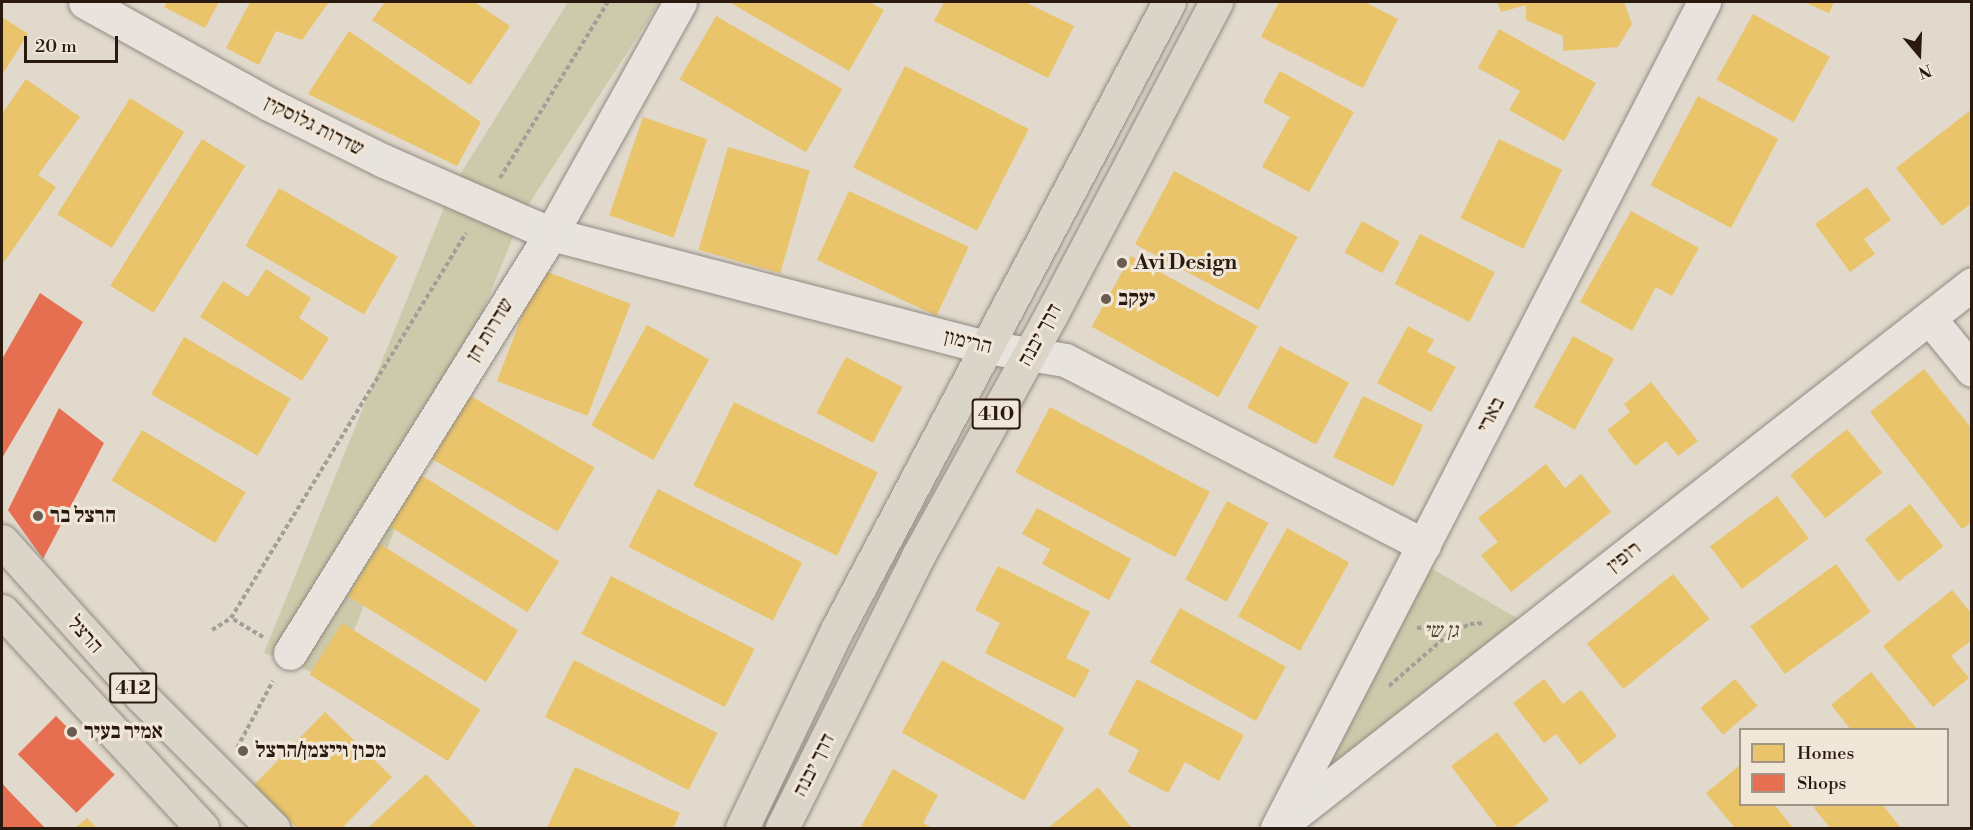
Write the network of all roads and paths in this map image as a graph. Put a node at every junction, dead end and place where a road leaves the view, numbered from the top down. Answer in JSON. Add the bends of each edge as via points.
{"nodes":[{"id":1,"x":85,"y":2,"type":"edge"},
{"id":2,"x":608,"y":2,"type":"edge"},
{"id":3,"x":680,"y":2,"type":"edge"},
{"id":4,"x":1169,"y":2,"type":"edge"},
{"id":5,"x":1216,"y":2,"type":"edge"},
{"id":6,"x":1704,"y":2,"type":"edge"},
{"id":7,"x":483,"y":206,"type":"junction"},
{"id":8,"x":551,"y":234,"type":"junction"},
{"id":9,"x":1971,"y":284,"type":"edge"},
{"id":10,"x":1930,"y":319,"type":"junction"},
{"id":11,"x":986,"y":347,"type":"junction"},
{"id":12,"x":1028,"y":355,"type":"junction"},
{"id":13,"x":1971,"y":370,"type":"edge"},
{"id":14,"x":2,"y":541,"type":"edge"},
{"id":15,"x":1424,"y":545,"type":"junction"},
{"id":16,"x":2,"y":611,"type":"edge"},
{"id":17,"x":231,"y":618,"type":"junction"},
{"id":18,"x":212,"y":630,"type":"dead end"},
{"id":19,"x":1517,"y":641,"type":"junction"},
{"id":20,"x":290,"y":653,"type":"junction"},
{"id":21,"x":1347,"y":693,"type":"junction"},
{"id":22,"x":221,"y":778,"type":"junction"},
{"id":23,"x":202,"y":828,"type":"edge"},
{"id":24,"x":273,"y":828,"type":"edge"},
{"id":25,"x":742,"y":828,"type":"edge"},
{"id":26,"x":782,"y":828,"type":"edge"},
{"id":27,"x":1277,"y":828,"type":"edge"}],
"edges":[{"from":1,"to":7,"type":"street","name":"שדרות גלוסקין","via":[[269,104]]},
{"from":2,"to":7,"type":"path"},
{"from":3,"to":8,"type":"street","name":"שדרות חן"},
{"from":4,"to":11,"type":"main road","name":"דרך יבנה","number":"410"},
{"from":5,"to":12,"type":"main road","name":"דרך יבנה","number":"410"},
{"from":6,"to":15,"type":"street","name":"בארי"},
{"from":7,"to":8,"type":"street","name":"שדרות גלוסקין"},
{"from":7,"to":17,"type":"path"},
{"from":8,"to":11,"type":"street","name":"הרימון"},
{"from":8,"to":20,"type":"street","name":"שדרות חן"},
{"from":9,"to":10,"type":"street","name":"רופין"},
{"from":10,"to":13,"type":"street"},
{"from":10,"to":19,"type":"street","name":"רופין"},
{"from":11,"to":12,"type":"street","name":"הרימון"},
{"from":11,"to":25,"type":"main road","name":"דרך יבנה","number":"410","via":[[843,619]]},
{"from":12,"to":15,"type":"street","name":"הרימון","via":[[1065,360]]},
{"from":12,"to":26,"type":"main road","name":"דרך יבנה","number":"410","via":[[918,556]]},
{"from":14,"to":22,"type":"main road","name":"הרצל","number":"412","via":[[141,696]]},
{"from":15,"to":21,"type":"street","name":"בארי"},
{"from":16,"to":23,"type":"main road","number":"412"},
{"from":17,"to":18,"type":"path"},
{"from":17,"to":20,"type":"path"},
{"from":19,"to":21,"type":"path","via":[[1483,622],[1470,624],[1450,633],[1385,689],[1374,694]]},
{"from":19,"to":27,"type":"street","name":"רופין"},
{"from":20,"to":22,"type":"path"},
{"from":21,"to":27,"type":"street","name":"בארי"},
{"from":22,"to":24,"type":"main road","name":"הרצל","number":"412"}]}
